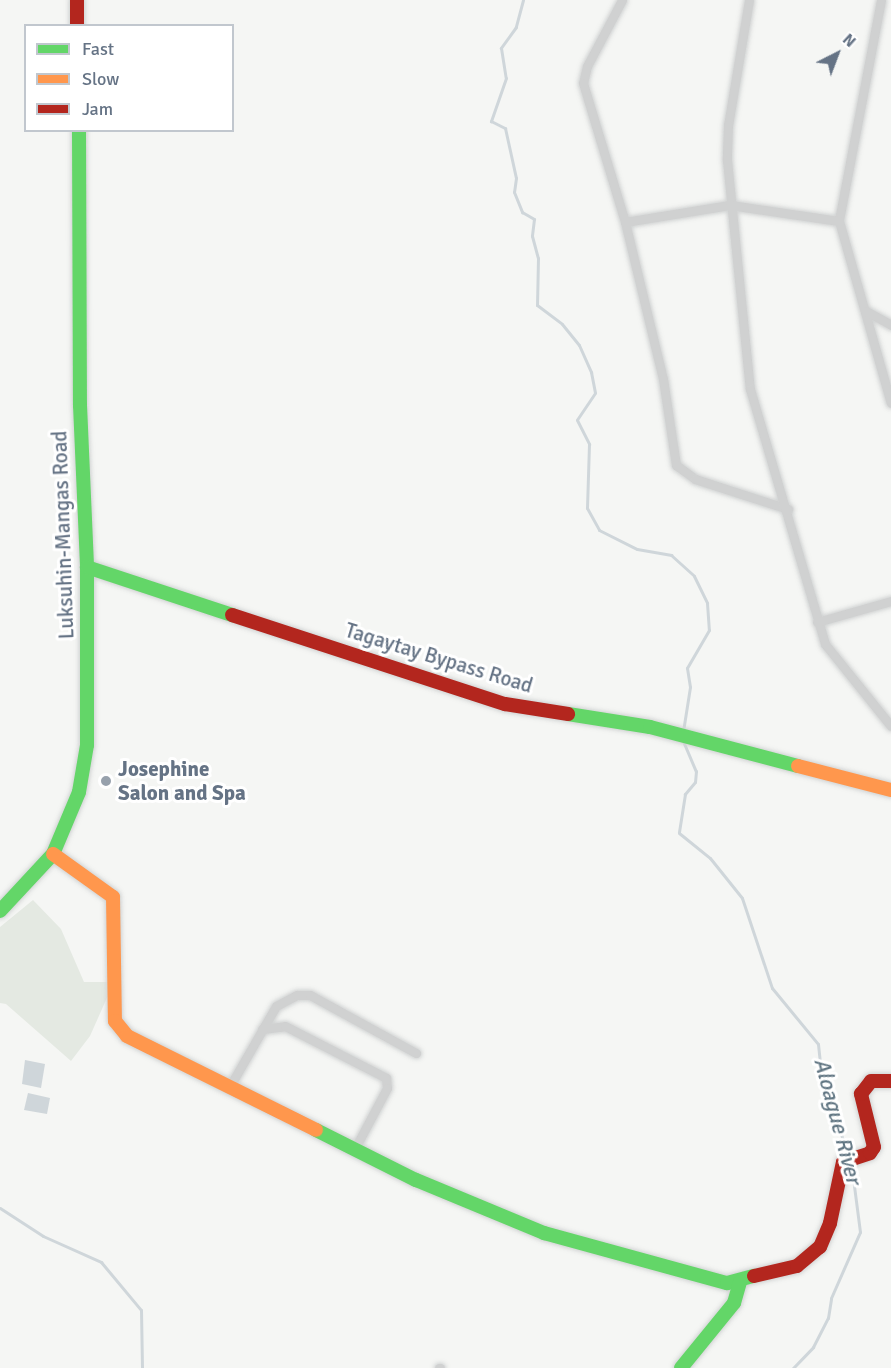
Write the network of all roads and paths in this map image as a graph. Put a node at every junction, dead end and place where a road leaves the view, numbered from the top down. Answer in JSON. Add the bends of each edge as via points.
{"nodes":[{"id":1,"x":77,"y":0,"type":"edge"},
{"id":2,"x":622,"y":0,"type":"edge"},
{"id":3,"x":749,"y":0,"type":"edge"},
{"id":4,"x":881,"y":0,"type":"edge"},
{"id":5,"x":77,"y":24,"type":"edge"},
{"id":6,"x":79,"y":132,"type":"edge"},
{"id":7,"x":730,"y":205,"type":"junction"},
{"id":8,"x":839,"y":221,"type":"junction"},
{"id":9,"x":625,"y":222,"type":"junction"},
{"id":10,"x":866,"y":311,"type":"junction"},
{"id":11,"x":891,"y":325,"type":"edge"},
{"id":12,"x":891,"y":403,"type":"edge"},
{"id":13,"x":788,"y":509,"type":"junction"},
{"id":14,"x":87,"y":567,"type":"junction"},
{"id":15,"x":891,"y":601,"type":"edge"},
{"id":16,"x":817,"y":622,"type":"junction"},
{"id":17,"x":891,"y":726,"type":"edge"},
{"id":18,"x":891,"y":790,"type":"edge"},
{"id":19,"x":53,"y":854,"type":"junction"},
{"id":20,"x":0,"y":911,"type":"edge"},
{"id":21,"x":262,"y":1029,"type":"junction"},
{"id":22,"x":416,"y":1053,"type":"dead end"},
{"id":23,"x":891,"y":1081,"type":"edge"},
{"id":24,"x":230,"y":1086,"type":"junction"},
{"id":25,"x":354,"y":1150,"type":"junction"},
{"id":26,"x":740,"y":1282,"type":"junction"},
{"id":27,"x":681,"y":1368,"type":"edge"}],
"edges":[{"from":1,"to":5,"type":"main road"},
{"from":2,"to":9,"type":"street","via":[[587,66],[583,84]]},
{"from":3,"to":7,"type":"street","via":[[728,125]]},
{"from":4,"to":8,"type":"street"},
{"from":6,"to":14,"type":"main road","name":"Luksuhin-Mangas Road","via":[[80,405]]},
{"from":7,"to":8,"type":"street"},
{"from":7,"to":9,"type":"street"},
{"from":7,"to":13,"type":"street","via":[[749,382]]},
{"from":8,"to":10,"type":"street"},
{"from":9,"to":13,"type":"street","via":[[663,379],[676,465],[694,479]]},
{"from":10,"to":11,"type":"street"},
{"from":10,"to":12,"type":"street"},
{"from":13,"to":16,"type":"street"},
{"from":14,"to":18,"type":"main road","name":"Tagaytay Bypass Road","via":[[505,704],[650,726]]},
{"from":14,"to":19,"type":"main road","name":"Luksuhin-Mangas Road","via":[[87,745],[79,792]]},
{"from":15,"to":16,"type":"street"},
{"from":16,"to":17,"type":"street","via":[[836,660]]},
{"from":19,"to":20,"type":"main road","name":"Luksuhin-Mangas Road"},
{"from":19,"to":24,"type":"main road","via":[[104,888],[116,903],[115,1022],[119,1030]]},
{"from":21,"to":22,"type":"street","via":[[286,998],[310,995]]},
{"from":21,"to":24,"type":"street"},
{"from":21,"to":25,"type":"street","via":[[285,1026],[386,1078],[387,1088]]},
{"from":23,"to":26,"type":"main road","via":[[872,1081],[861,1094],[863,1111],[875,1139],[870,1153],[843,1162],[830,1223],[820,1247],[797,1266]]},
{"from":24,"to":25,"type":"main road"},
{"from":25,"to":26,"type":"main road","via":[[544,1233],[716,1280]]},
{"from":26,"to":27,"type":"main road","via":[[734,1303]]}]}
